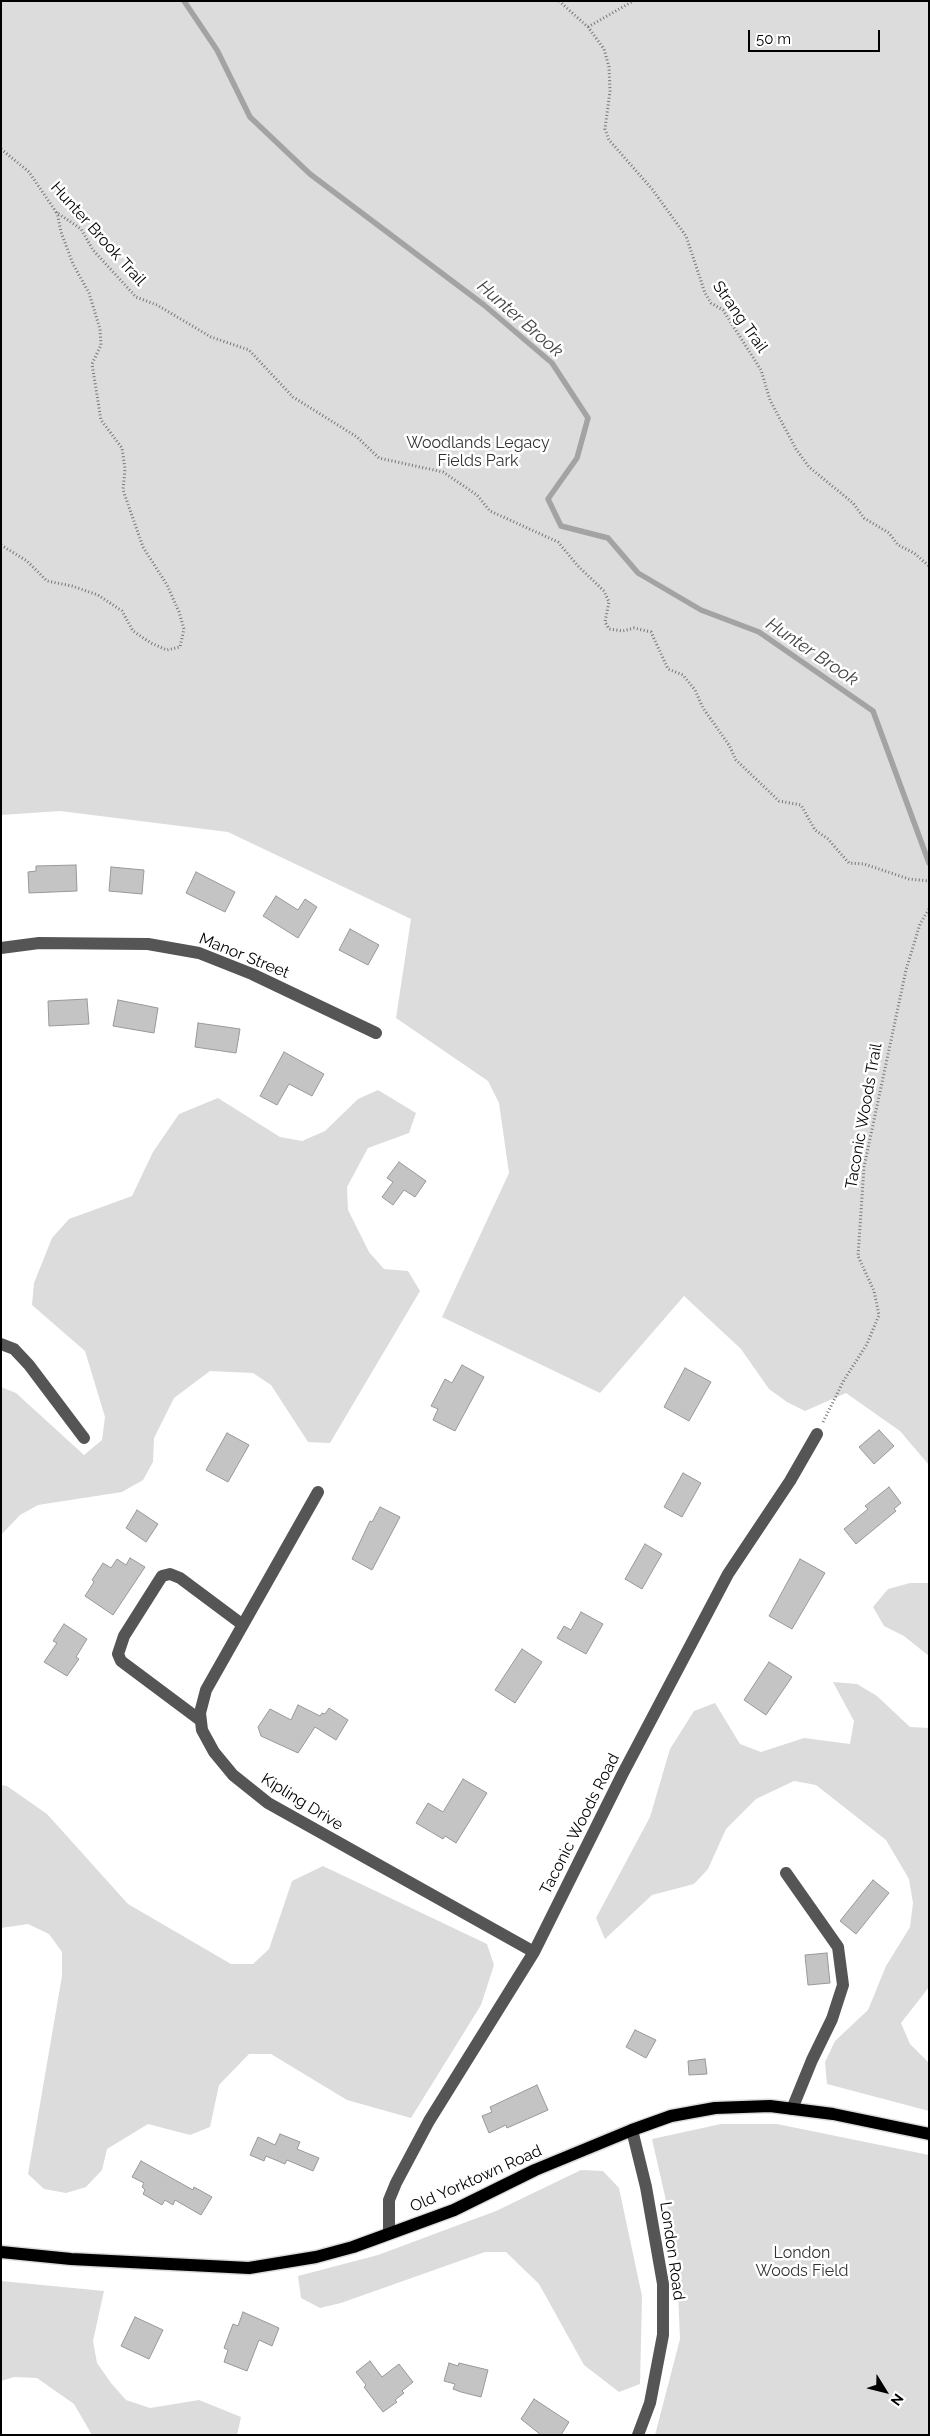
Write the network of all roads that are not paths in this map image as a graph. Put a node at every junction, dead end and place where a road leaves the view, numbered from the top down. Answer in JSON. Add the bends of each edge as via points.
{"nodes":[{"id":1,"x":1,"y":948,"type":"edge"},
{"id":2,"x":376,"y":1033,"type":"dead end"},
{"id":3,"x":1,"y":1344,"type":"edge"},
{"id":4,"x":817,"y":1434,"type":"road end"},
{"id":5,"x":84,"y":1438,"type":"dead end"},
{"id":6,"x":318,"y":1492,"type":"dead end"},
{"id":7,"x":242,"y":1624,"type":"junction"},
{"id":8,"x":200,"y":1720,"type":"junction"},
{"id":9,"x":786,"y":1873,"type":"dead end"},
{"id":10,"x":534,"y":1952,"type":"junction"},
{"id":11,"x":792,"y":2109,"type":"junction"},
{"id":12,"x":632,"y":2130,"type":"junction"},
{"id":13,"x":929,"y":2134,"type":"edge"},
{"id":14,"x":389,"y":2233,"type":"junction"},
{"id":15,"x":1,"y":2252,"type":"edge"},
{"id":16,"x":638,"y":2435,"type":"edge"}],
"edges":[{"from":1,"to":2,"type":"street","name":"Manor Street","via":[[39,943],[148,944],[199,954],[252,974]]},
{"from":3,"to":5,"type":"street","via":[[14,1349],[29,1365]]},
{"from":4,"to":10,"type":"street","name":"Taconic Woods Road","via":[[728,1574],[622,1775]]},
{"from":6,"to":7,"type":"street"},
{"from":7,"to":8,"type":"street","via":[[206,1690]]},
{"from":7,"to":8,"type":"street","via":[[170,1574],[162,1576],[124,1636],[118,1654],[121,1661]]},
{"from":8,"to":10,"type":"street","name":"Kipling Drive","via":[[214,1752],[233,1775],[268,1803]]},
{"from":9,"to":11,"type":"street","via":[[838,1946],[843,1985],[832,2019]]},
{"from":10,"to":14,"type":"street","name":"Taconic Woods Road","via":[[429,2120],[396,2183],[388,2207]]},
{"from":11,"to":12,"type":"main road","name":"Old Yorktown Road","via":[[715,2108],[671,2116]]},
{"from":11,"to":13,"type":"main road","name":"Old Yorktown Road"},
{"from":12,"to":14,"type":"main road","name":"Old Yorktown Road","via":[[535,2170],[454,2210]]},
{"from":12,"to":16,"type":"street","name":"London Road","via":[[663,2284],[663,2335],[650,2403]]},
{"from":14,"to":15,"type":"main road","name":"Old Yorktown Road","via":[[316,2257],[249,2268],[70,2259]]}]}
